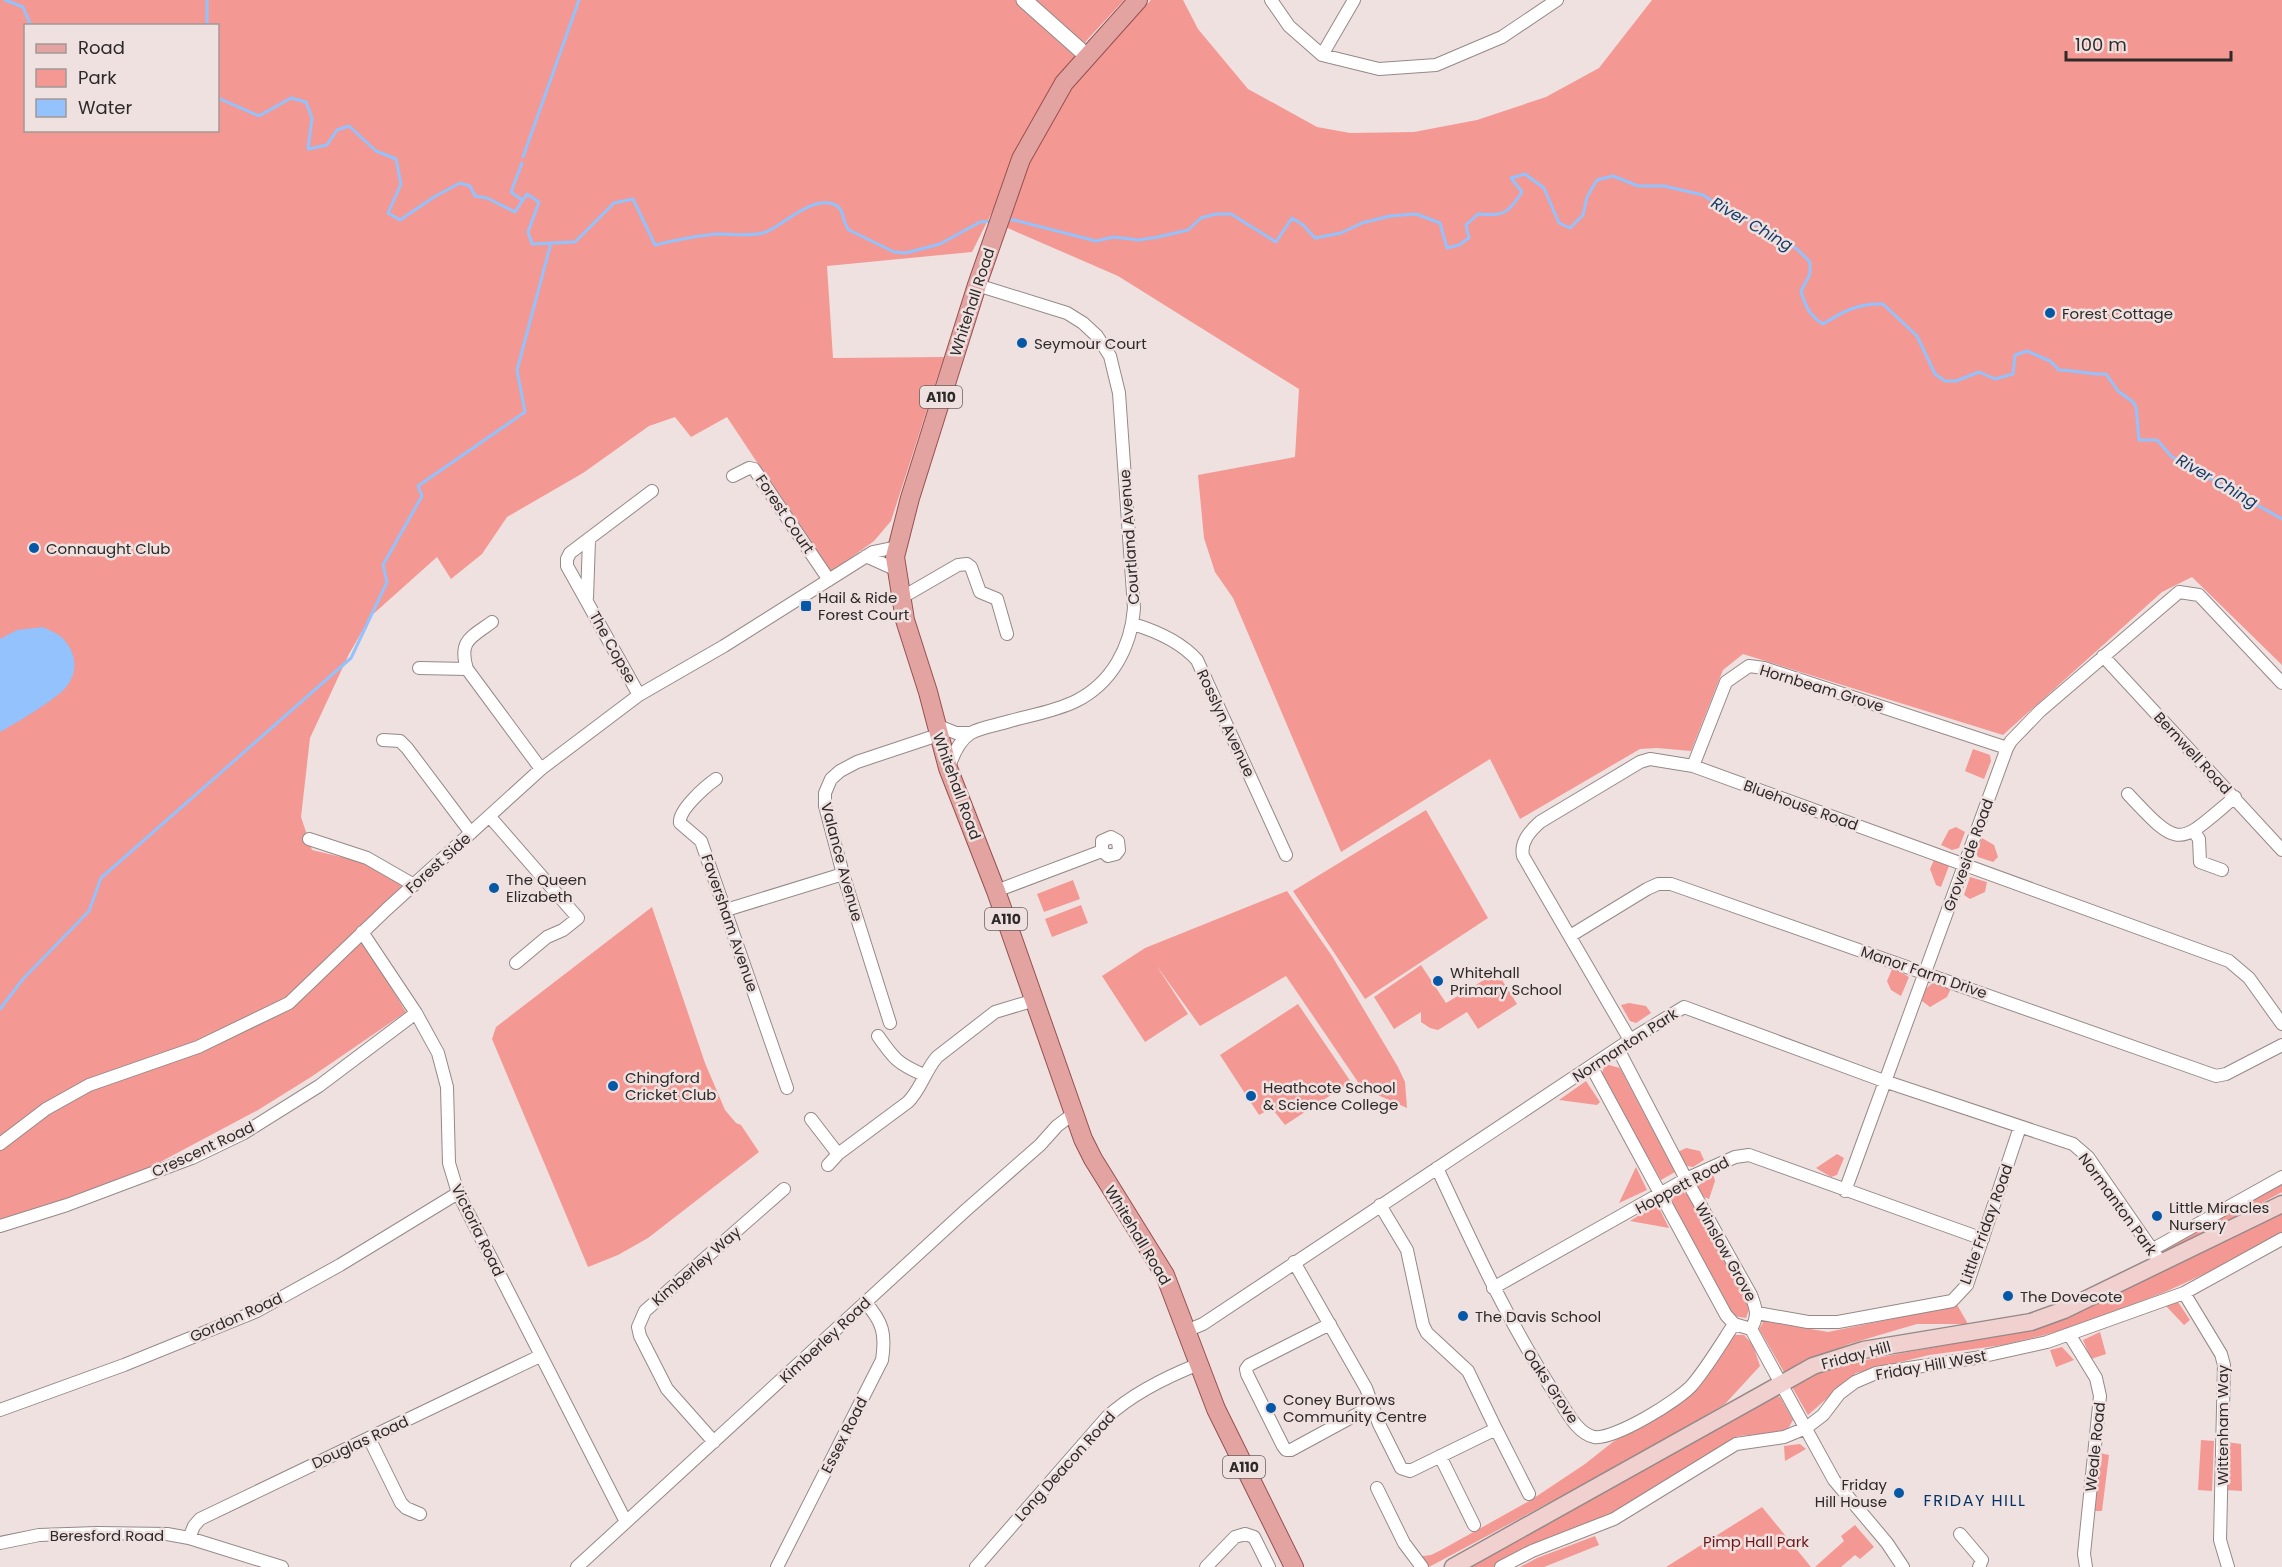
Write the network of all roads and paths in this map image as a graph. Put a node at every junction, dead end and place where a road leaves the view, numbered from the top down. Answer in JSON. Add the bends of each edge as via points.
{"nodes":[{"id":1,"x":1024,"y":0,"type":"edge"},
{"id":2,"x":1138,"y":0,"type":"edge"},
{"id":3,"x":1271,"y":0,"type":"edge"},
{"id":4,"x":1354,"y":0,"type":"edge"},
{"id":5,"x":1557,"y":0,"type":"edge"},
{"id":6,"x":1322,"y":55,"type":"junction"},
{"id":7,"x":1087,"y":56,"type":"junction"},
{"id":8,"x":977,"y":285,"type":"junction"},
{"id":9,"x":733,"y":476,"type":"dead end"},
{"id":10,"x":652,"y":491,"type":"dead end"},
{"id":11,"x":589,"y":540,"type":"junction"},
{"id":12,"x":897,"y":547,"type":"junction"},
{"id":13,"x":866,"y":556,"type":"junction"},
{"id":14,"x":897,"y":570,"type":"junction"},
{"id":15,"x":829,"y":580,"type":"junction"},
{"id":16,"x":901,"y":598,"type":"junction"},
{"id":17,"x":587,"y":599,"type":"junction"},
{"id":18,"x":492,"y":622,"type":"dead end"},
{"id":19,"x":1133,"y":624,"type":"junction"},
{"id":20,"x":1007,"y":634,"type":"dead end"},
{"id":21,"x":2103,"y":656,"type":"junction"},
{"id":22,"x":419,"y":668,"type":"dead end"},
{"id":23,"x":467,"y":669,"type":"junction"},
{"id":24,"x":2282,"y":683,"type":"edge"},
{"id":25,"x":639,"y":695,"type":"junction"},
{"id":26,"x":937,"y":730,"type":"junction"},
{"id":27,"x":970,"y":733,"type":"junction"},
{"id":28,"x":383,"y":740,"type":"dead end"},
{"id":29,"x":2007,"y":748,"type":"junction"},
{"id":30,"x":1693,"y":766,"type":"junction"},
{"id":31,"x":948,"y":768,"type":"junction"},
{"id":32,"x":541,"y":769,"type":"junction"},
{"id":33,"x":716,"y":779,"type":"dead end"},
{"id":34,"x":2128,"y":794,"type":"dead end"},
{"id":35,"x":2235,"y":797,"type":"junction"},
{"id":36,"x":490,"y":817,"type":"junction"},
{"id":37,"x":2194,"y":832,"type":"junction"},
{"id":38,"x":471,"y":833,"type":"junction"},
{"id":39,"x":309,"y":839,"type":"dead end"},
{"id":40,"x":2282,"y":850,"type":"edge"},
{"id":41,"x":1102,"y":851,"type":"dead end"},
{"id":42,"x":1287,"y":855,"type":"dead end"},
{"id":43,"x":1964,"y":863,"type":"junction"},
{"id":44,"x":2222,"y":870,"type":"dead end"},
{"id":45,"x":843,"y":874,"type":"junction"},
{"id":46,"x":414,"y":885,"type":"junction"},
{"id":47,"x":996,"y":891,"type":"junction"},
{"id":48,"x":726,"y":910,"type":"junction"},
{"id":49,"x":362,"y":932,"type":"junction"},
{"id":50,"x":1570,"y":936,"type":"junction"},
{"id":51,"x":516,"y":963,"type":"dead end"},
{"id":52,"x":1925,"y":972,"type":"junction"},
{"id":53,"x":1035,"y":999,"type":"junction"},
{"id":54,"x":416,"y":1013,"type":"junction"},
{"id":55,"x":890,"y":1023,"type":"dead end"},
{"id":56,"x":2282,"y":1024,"type":"edge"},
{"id":57,"x":878,"y":1036,"type":"dead end"},
{"id":58,"x":1630,"y":1040,"type":"junction"},
{"id":59,"x":2282,"y":1045,"type":"edge"},
{"id":60,"x":1618,"y":1049,"type":"junction"},
{"id":61,"x":1591,"y":1066,"type":"junction"},
{"id":62,"x":924,"y":1075,"type":"junction"},
{"id":63,"x":1884,"y":1081,"type":"junction"},
{"id":64,"x":787,"y":1088,"type":"dead end"},
{"id":65,"x":1073,"y":1114,"type":"junction"},
{"id":66,"x":811,"y":1119,"type":"dead end"},
{"id":67,"x":2020,"y":1127,"type":"junction"},
{"id":68,"x":0,"y":1144,"type":"edge"},
{"id":69,"x":838,"y":1154,"type":"junction"},
{"id":70,"x":828,"y":1165,"type":"dead end"},
{"id":71,"x":1437,"y":1168,"type":"junction"},
{"id":72,"x":2282,"y":1177,"type":"edge"},
{"id":73,"x":1686,"y":1179,"type":"junction"},
{"id":74,"x":784,"y":1189,"type":"dead end"},
{"id":75,"x":1845,"y":1191,"type":"junction"},
{"id":76,"x":458,"y":1193,"type":"junction"},
{"id":77,"x":1660,"y":1195,"type":"junction"},
{"id":78,"x":2282,"y":1204,"type":"edge"},
{"id":79,"x":1380,"y":1205,"type":"junction"},
{"id":80,"x":0,"y":1226,"type":"edge"},
{"id":81,"x":1983,"y":1239,"type":"junction"},
{"id":82,"x":2282,"y":1239,"type":"edge"},
{"id":83,"x":2152,"y":1249,"type":"junction"},
{"id":84,"x":1294,"y":1262,"type":"junction"},
{"id":85,"x":2162,"y":1264,"type":"junction"},
{"id":86,"x":1493,"y":1288,"type":"junction"},
{"id":87,"x":2184,"y":1293,"type":"junction"},
{"id":88,"x":865,"y":1302,"type":"junction"},
{"id":89,"x":1757,"y":1313,"type":"junction"},
{"id":90,"x":1330,"y":1324,"type":"junction"},
{"id":91,"x":1734,"y":1324,"type":"junction"},
{"id":92,"x":1751,"y":1329,"type":"junction"},
{"id":93,"x":1186,"y":1331,"type":"junction"},
{"id":94,"x":2069,"y":1334,"type":"junction"},
{"id":95,"x":540,"y":1356,"type":"junction"},
{"id":96,"x":1199,"y":1364,"type":"junction"},
{"id":97,"x":1781,"y":1384,"type":"junction"},
{"id":98,"x":1372,"y":1406,"type":"junction"},
{"id":99,"x":0,"y":1410,"type":"edge"},
{"id":100,"x":1806,"y":1428,"type":"junction"},
{"id":101,"x":1497,"y":1429,"type":"junction"},
{"id":102,"x":369,"y":1438,"type":"junction"},
{"id":103,"x":714,"y":1442,"type":"junction"},
{"id":104,"x":1440,"y":1456,"type":"junction"},
{"id":105,"x":1377,"y":1488,"type":"dead end"},
{"id":106,"x":1529,"y":1494,"type":"dead end"},
{"id":107,"x":420,"y":1514,"type":"dead end"},
{"id":108,"x":626,"y":1522,"type":"junction"},
{"id":109,"x":1474,"y":1526,"type":"dead end"},
{"id":110,"x":1960,"y":1534,"type":"dead end"},
{"id":111,"x":189,"y":1538,"type":"junction"},
{"id":112,"x":0,"y":1543,"type":"edge"},
{"id":113,"x":1288,"y":1565,"type":"edge"},
{"id":114,"x":282,"y":1567,"type":"edge"},
{"id":115,"x":577,"y":1567,"type":"edge"},
{"id":116,"x":777,"y":1567,"type":"edge"},
{"id":117,"x":976,"y":1567,"type":"edge"},
{"id":118,"x":1206,"y":1567,"type":"edge"},
{"id":119,"x":1269,"y":1567,"type":"edge"},
{"id":120,"x":1422,"y":1567,"type":"edge"},
{"id":121,"x":1453,"y":1567,"type":"edge"},
{"id":122,"x":1502,"y":1567,"type":"edge"},
{"id":123,"x":1903,"y":1567,"type":"edge"},
{"id":124,"x":1979,"y":1567,"type":"edge"},
{"id":125,"x":2086,"y":1567,"type":"edge"},
{"id":126,"x":2228,"y":1567,"type":"edge"}],
"edges":[{"from":1,"to":7,"type":"street"},
{"from":2,"to":7,"type":"main road","name":"Whitehall Road","number":"A110"},
{"from":3,"to":6,"type":"street","via":[[1289,26]]},
{"from":4,"to":6,"type":"street"},
{"from":5,"to":6,"type":"street","via":[[1502,37],[1436,66],[1379,69]]},
{"from":7,"to":8,"type":"main road","name":"Whitehall Road","number":"A110","via":[[1064,83],[1021,159]]},
{"from":8,"to":12,"type":"main road","name":"Whitehall Road","number":"A110"},
{"from":8,"to":19,"type":"street","name":"Courtland Avenue","via":[[1067,313],[1083,323],[1110,356],[1119,393]]},
{"from":9,"to":15,"type":"street","name":"Forest Court","via":[[754,469]]},
{"from":10,"to":11,"type":"street","name":"The Copse"},
{"from":11,"to":17,"type":"street","name":"The Copse"},
{"from":11,"to":17,"type":"street","name":"The Copse","via":[[567,559],[567,566]]},
{"from":12,"to":13,"type":"street","name":"Forest Side"},
{"from":12,"to":14,"type":"main road","name":"Whitehall Road","number":"A110"},
{"from":13,"to":14,"type":"street"},
{"from":13,"to":15,"type":"street","name":"Forest Side"},
{"from":14,"to":16,"type":"main road","name":"Whitehall Road","number":"A110"},
{"from":15,"to":25,"type":"street","name":"Forest Side"},
{"from":16,"to":20,"type":"street","via":[[967,564],[980,592],[997,599]]},
{"from":16,"to":26,"type":"main road","name":"Whitehall Road","number":"A110"},
{"from":17,"to":25,"type":"street","name":"The Copse"},
{"from":18,"to":23,"type":"street","via":[[463,648]]},
{"from":19,"to":27,"type":"street","name":"Courtland Avenue","via":[[1119,661],[1093,691],[1075,702]]},
{"from":19,"to":42,"type":"street","name":"Rosslyn Avenue","via":[[1172,640],[1197,660]]},
{"from":21,"to":24,"type":"street","name":"Groveside Road","via":[[2170,598],[2179,592],[2189,592],[2199,595]]},
{"from":21,"to":29,"type":"street","name":"Groveside Road","via":[[2040,711]]},
{"from":21,"to":35,"type":"street","name":"Bernwell Road"},
{"from":22,"to":23,"type":"street"},
{"from":23,"to":32,"type":"street"},
{"from":25,"to":32,"type":"street","name":"Forest Side"},
{"from":26,"to":27,"type":"street"},
{"from":26,"to":31,"type":"main road","name":"Whitehall Road","number":"A110"},
{"from":26,"to":45,"type":"street","name":"Valance Avenue","via":[[857,762],[831,779],[825,807]]},
{"from":27,"to":31,"type":"street","via":[[954,751]]},
{"from":28,"to":38,"type":"street","via":[[400,741],[408,748]]},
{"from":29,"to":30,"type":"street","name":"Hornbeam Grove","via":[[1749,666],[1726,682]]},
{"from":29,"to":43,"type":"street","name":"Groveside Road"},
{"from":30,"to":43,"type":"street","name":"Bluehouse Road"},
{"from":30,"to":50,"type":"street","name":"Bluehouse Road","via":[[1650,759],[1640,762],[1532,829],[1522,849],[1523,856]]},
{"from":31,"to":47,"type":"main road","name":"Whitehall Road","number":"A110"},
{"from":32,"to":36,"type":"street","name":"Forest Side"},
{"from":33,"to":48,"type":"street","name":"Faversham Avenue","via":[[679,818],[701,841]]},
{"from":34,"to":37,"type":"street","via":[[2158,827],[2171,835]]},
{"from":35,"to":37,"type":"street"},
{"from":35,"to":40,"type":"street","name":"Bernwell Road"},
{"from":36,"to":38,"type":"street","name":"Forest Side"},
{"from":36,"to":51,"type":"street","via":[[578,918]]},
{"from":37,"to":44,"type":"street","via":[[2199,839],[2200,862]]},
{"from":38,"to":46,"type":"street","name":"Forest Side"},
{"from":39,"to":46,"type":"street","via":[[367,858]]},
{"from":41,"to":47,"type":"street"},
{"from":43,"to":52,"type":"street","name":"Groveside Road"},
{"from":43,"to":56,"type":"street","name":"Bluehouse Road","via":[[2229,961],[2248,978]]},
{"from":45,"to":48,"type":"street"},
{"from":45,"to":55,"type":"street","name":"Valance Avenue"},
{"from":46,"to":49,"type":"street","name":"Forest Side"},
{"from":47,"to":53,"type":"main road","name":"Whitehall Road","number":"A110"},
{"from":48,"to":64,"type":"street","name":"Faversham Avenue"},
{"from":49,"to":54,"type":"street","name":"Victoria Road"},
{"from":49,"to":68,"type":"street","name":"Forest Side","via":[[289,1003],[198,1047],[89,1085],[46,1109]]},
{"from":50,"to":52,"type":"street","name":"Manor Farm Drive","via":[[1647,889],[1671,884]]},
{"from":50,"to":58,"type":"street","name":"Bluehouse Road"},
{"from":52,"to":59,"type":"street","name":"Manor Farm Drive","via":[[2216,1076]]},
{"from":52,"to":63,"type":"street","name":"Groveside Road"},
{"from":53,"to":62,"type":"street","via":[[995,1012],[937,1057]]},
{"from":53,"to":65,"type":"main road","name":"Whitehall Road","number":"A110"},
{"from":54,"to":76,"type":"street","name":"Victoria Road","via":[[444,1071],[447,1153]]},
{"from":54,"to":80,"type":"street","name":"Crescent Road","via":[[319,1086],[244,1133],[182,1162]]},
{"from":57,"to":62,"type":"street","via":[[895,1060]]},
{"from":58,"to":60,"type":"street","name":"Normanton Park"},
{"from":58,"to":63,"type":"street","name":"Normanton Park","via":[[1684,1007]]},
{"from":60,"to":61,"type":"street","name":"Normanton Park"},
{"from":60,"to":73,"type":"street","name":"Winslow Grove"},
{"from":61,"to":71,"type":"street","name":"Normanton Park"},
{"from":61,"to":77,"type":"street","name":"Winslow Grove"},
{"from":62,"to":69,"type":"street","via":[[908,1102]]},
{"from":63,"to":67,"type":"street","name":"Normanton Park"},
{"from":63,"to":75,"type":"street","name":"Groveside Road"},
{"from":65,"to":88,"type":"street","name":"Kimberley Road"},
{"from":65,"to":93,"type":"main road","name":"Whitehall Road","number":"A110","via":[[1093,1159],[1164,1272]]},
{"from":66,"to":69,"type":"street"},
{"from":67,"to":81,"type":"street","name":"Little Friday Road"},
{"from":67,"to":83,"type":"street","name":"Normanton Park","via":[[2073,1144],[2088,1157]]},
{"from":69,"to":70,"type":"street"},
{"from":71,"to":79,"type":"street","name":"Normanton Park"},
{"from":71,"to":86,"type":"street","name":"Oaks Grove"},
{"from":72,"to":83,"type":"street"},
{"from":73,"to":75,"type":"street","name":"Hoppett Road","via":[[1735,1157],[1749,1155]]},
{"from":73,"to":77,"type":"street","name":"Hoppett Road"},
{"from":73,"to":89,"type":"street","name":"Winslow Grove","via":[[1751,1295]]},
{"from":74,"to":103,"type":"street","name":"Kimberley Way","via":[[645,1311],[638,1327],[668,1389]]},
{"from":75,"to":81,"type":"street","name":"Hoppett Road"},
{"from":76,"to":95,"type":"street","name":"Victoria Road"},
{"from":76,"to":99,"type":"street","name":"Gordon Road","via":[[257,1311]]},
{"from":77,"to":86,"type":"street","name":"Hoppett Road"},
{"from":77,"to":91,"type":"street","name":"Winslow Grove"},
{"from":78,"to":85,"type":"main road","name":"Friday Hill"},
{"from":79,"to":84,"type":"street","name":"Normanton Park"},
{"from":79,"to":101,"type":"street","via":[[1407,1250],[1427,1333],[1468,1371]]},
{"from":81,"to":89,"type":"street","name":"Little Friday Road","via":[[1967,1285],[1953,1301],[1838,1322],[1808,1322]]},
{"from":82,"to":87,"type":"street","name":"Friday Hill West"},
{"from":83,"to":85,"type":"street","name":"Normanton Park"},
{"from":84,"to":90,"type":"street"},
{"from":84,"to":93,"type":"street","name":"Normanton Park"},
{"from":85,"to":97,"type":"main road","name":"Friday Hill","via":[[2031,1322],[1863,1350],[1813,1366]]},
{"from":86,"to":91,"type":"street","name":"Oaks Grove","via":[[1528,1352],[1576,1425],[1593,1437],[1628,1428],[1686,1391]]},
{"from":87,"to":94,"type":"street","name":"Friday Hill West"},
{"from":87,"to":126,"type":"street","name":"Wittenham Way","via":[[2224,1365],[2220,1540]]},
{"from":88,"to":103,"type":"street","name":"Kimberley Road"},
{"from":88,"to":116,"type":"street","name":"Essex Road","via":[[883,1329],[882,1360]]},
{"from":89,"to":92,"type":"street","name":"Winslow Grove"},
{"from":90,"to":98,"type":"street"},
{"from":90,"to":98,"type":"street","via":[[1246,1369],[1283,1446],[1291,1450]]},
{"from":91,"to":92,"type":"street","name":"Winslow Grove"},
{"from":92,"to":97,"type":"street"},
{"from":93,"to":96,"type":"main road","name":"Whitehall Road","number":"A110"},
{"from":94,"to":100,"type":"street","name":"Friday Hill West","via":[[1986,1356],[1876,1373],[1839,1394],[1823,1415]]},
{"from":94,"to":125,"type":"street","name":"Weale Road","via":[[2096,1378],[2100,1396],[2084,1554]]},
{"from":95,"to":102,"type":"street","name":"Douglas Road"},
{"from":95,"to":108,"type":"street","name":"Victoria Road"},
{"from":96,"to":113,"type":"main road","name":"Whitehall Road","number":"A110"},
{"from":96,"to":117,"type":"street","name":"Long Deacon Road","via":[[1122,1403]]},
{"from":97,"to":100,"type":"street"},
{"from":97,"to":121,"type":"main road","name":"Friday Hill"},
{"from":98,"to":104,"type":"street","via":[[1405,1471]]},
{"from":100,"to":122,"type":"street","name":"Friday Hill West","via":[[1784,1437],[1736,1444],[1614,1519]]},
{"from":100,"to":123,"type":"street","via":[[1834,1480]]},
{"from":101,"to":104,"type":"street"},
{"from":101,"to":106,"type":"street"},
{"from":102,"to":107,"type":"street","via":[[401,1503]]},
{"from":102,"to":111,"type":"street","name":"Douglas Road","via":[[200,1519]]},
{"from":103,"to":108,"type":"street","name":"Kimberley Road"},
{"from":104,"to":109,"type":"street"},
{"from":105,"to":120,"type":"street","via":[[1404,1543]]},
{"from":108,"to":115,"type":"street","name":"Kimberley Road"},
{"from":110,"to":124,"type":"street","via":[[1982,1560]]},
{"from":111,"to":112,"type":"street","name":"Beresford Road","via":[[98,1533],[39,1535]]},
{"from":111,"to":114,"type":"street","name":"Beresford Road"},
{"from":118,"to":119,"type":"street","via":[[1235,1537],[1245,1534],[1254,1537]]}]}
